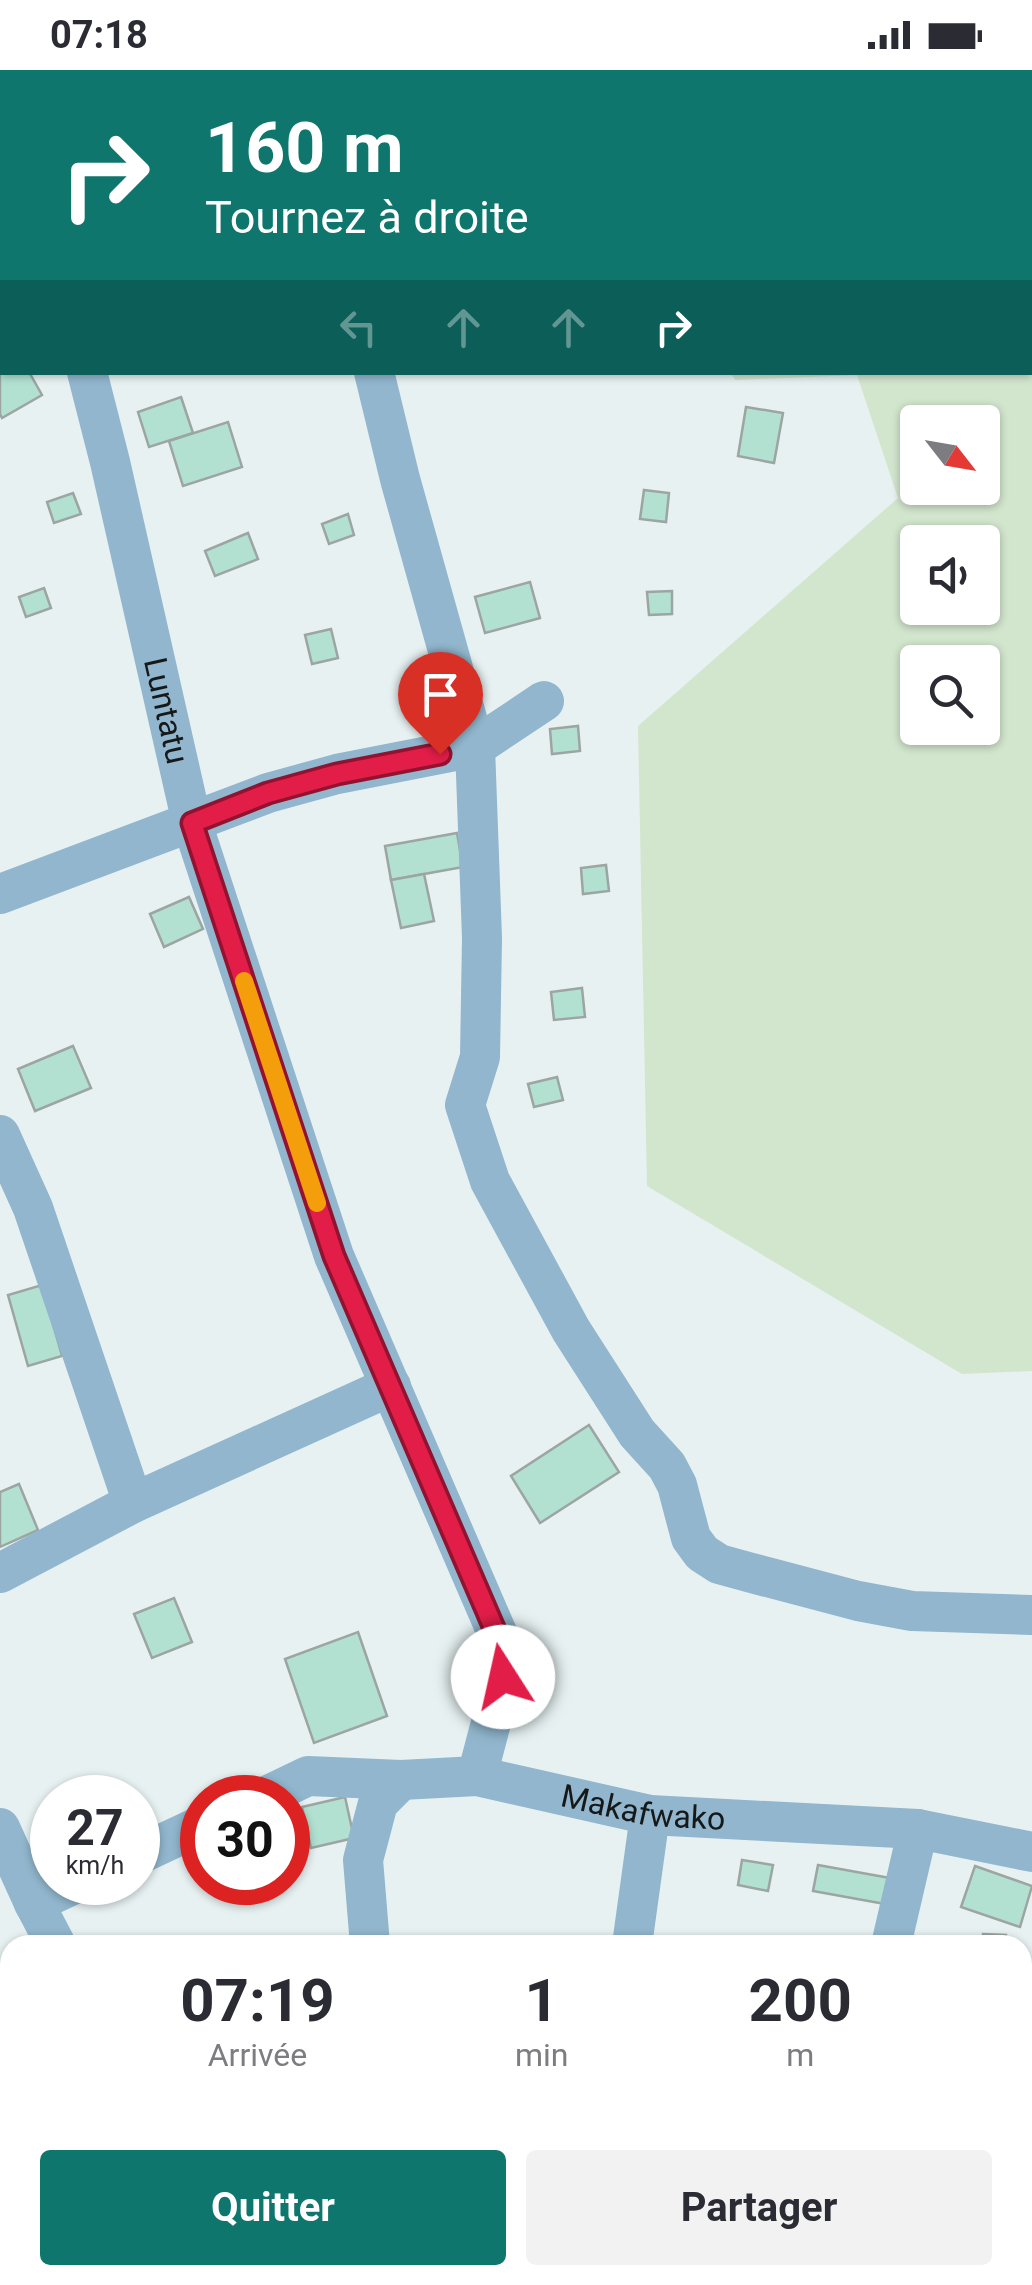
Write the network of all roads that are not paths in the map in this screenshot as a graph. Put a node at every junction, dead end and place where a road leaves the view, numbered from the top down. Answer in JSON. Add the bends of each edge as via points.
{"nodes":[{"id":1,"x":88,"y":375,"type":"edge"},
{"id":2,"x":375,"y":375,"type":"edge"},
{"id":3,"x":544,"y":701,"type":"dead end"},
{"id":4,"x":475,"y":747,"type":"junction"},
{"id":5,"x":192,"y":823,"type":"junction"},
{"id":6,"x":0,"y":894,"type":"edge"},
{"id":7,"x":0,"y":1135,"type":"edge"},
{"id":8,"x":391,"y":1386,"type":"junction"},
{"id":9,"x":133,"y":1503,"type":"junction"},
{"id":10,"x":0,"y":1574,"type":"edge"},
{"id":11,"x":1032,"y":1615,"type":"edge"},
{"id":12,"x":310,"y":1776,"type":"edge"},
{"id":13,"x":477,"y":1776,"type":"junction"},
{"id":14,"x":401,"y":1780,"type":"junction"},
{"id":15,"x":650,"y":1814,"type":"junction"},
{"id":16,"x":0,"y":1828,"type":"edge"},
{"id":17,"x":918,"y":1828,"type":"junction"},
{"id":18,"x":1032,"y":1852,"type":"edge"},
{"id":19,"x":30,"y":1894,"type":"edge"},
{"id":20,"x":35,"y":1905,"type":"edge"},
{"id":21,"x":51,"y":1935,"type":"edge"},
{"id":22,"x":369,"y":1935,"type":"edge"},
{"id":23,"x":633,"y":1935,"type":"edge"},
{"id":24,"x":892,"y":1935,"type":"edge"}],
"edges":[{"from":1,"to":5,"type":"street","name":"Luntatu"},
{"from":2,"to":4,"type":"street"},
{"from":3,"to":4,"type":"street"},
{"from":4,"to":5,"type":"street","via":[[337,774]]},
{"from":4,"to":11,"type":"street","via":[[480,1057],[465,1106],[490,1181],[571,1330],[677,1485],[702,1554],[719,1564],[912,1611]]},
{"from":5,"to":6,"type":"street"},
{"from":5,"to":8,"type":"street","name":"Luntatu","via":[[334,1256]]},
{"from":7,"to":9,"type":"street","via":[[33,1208]]},
{"from":8,"to":9,"type":"street"},
{"from":8,"to":13,"type":"street","name":"Luntatu","via":[[500,1642],[503,1677]]},
{"from":9,"to":10,"type":"street"},
{"from":12,"to":14,"type":"street","name":"Makafwako"},
{"from":13,"to":14,"type":"street","name":"Makafwako"},
{"from":13,"to":15,"type":"street","name":"Makafwako"},
{"from":14,"to":22,"type":"street","via":[[378,1803],[363,1860]]},
{"from":15,"to":17,"type":"street","name":"Makafwako"},
{"from":15,"to":23,"type":"street"},
{"from":16,"to":19,"type":"street"},
{"from":17,"to":18,"type":"street","name":"Makafwako"},
{"from":17,"to":24,"type":"street"},
{"from":20,"to":21,"type":"street"}]}
